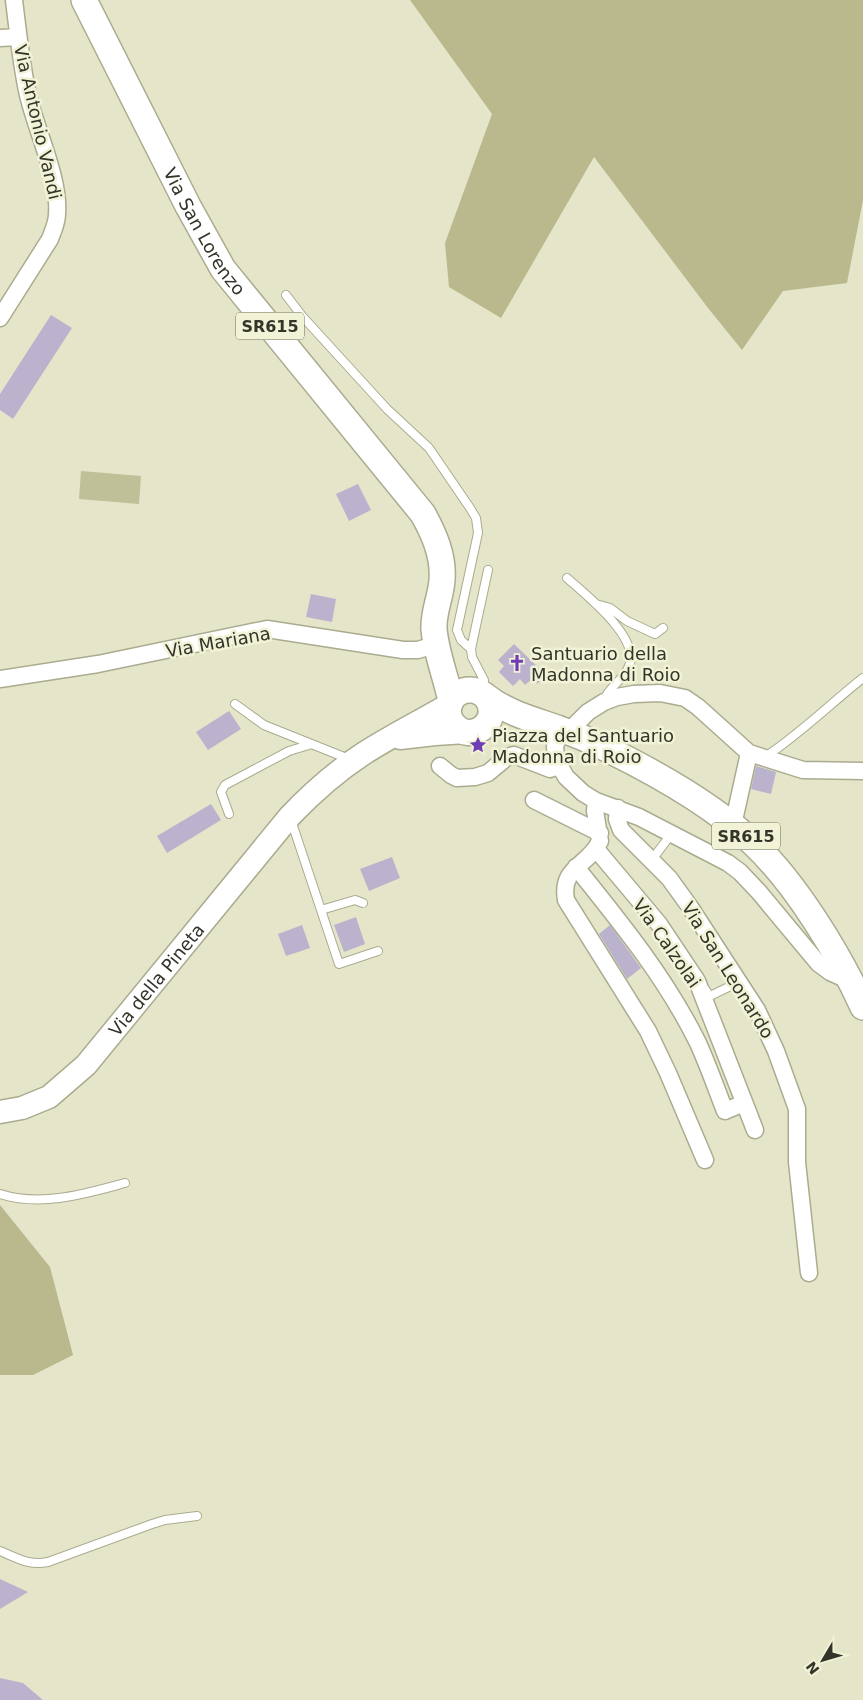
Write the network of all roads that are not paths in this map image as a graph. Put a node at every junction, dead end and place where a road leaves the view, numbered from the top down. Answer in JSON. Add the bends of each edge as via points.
{"nodes":[{"id":1,"x":14,"y":0,"type":"edge"},
{"id":2,"x":84,"y":0,"type":"edge"},
{"id":3,"x":18,"y":37,"type":"junction"},
{"id":4,"x":0,"y":38,"type":"edge"},
{"id":5,"x":286,"y":296,"type":"dead end"},
{"id":6,"x":0,"y":318,"type":"edge"},
{"id":7,"x":488,"y":570,"type":"dead end"},
{"id":8,"x":567,"y":578,"type":"dead end"},
{"id":9,"x":594,"y":603,"type":"junction"},
{"id":10,"x":663,"y":628,"type":"dead end"},
{"id":11,"x":438,"y":648,"type":"junction"},
{"id":12,"x":471,"y":649,"type":"junction"},
{"id":13,"x":863,"y":678,"type":"edge"},
{"id":14,"x":0,"y":679,"type":"edge"},
{"id":15,"x":482,"y":694,"type":"junction"},
{"id":16,"x":450,"y":702,"type":"junction"},
{"id":17,"x":604,"y":702,"type":"junction"},
{"id":18,"x":235,"y":704,"type":"dead end"},
{"id":19,"x":560,"y":729,"type":"junction"},
{"id":20,"x":474,"y":731,"type":"junction"},
{"id":21,"x":312,"y":744,"type":"junction"},
{"id":22,"x":378,"y":746,"type":"junction"},
{"id":23,"x":756,"y":756,"type":"junction"},
{"id":24,"x":353,"y":761,"type":"junction"},
{"id":25,"x":440,"y":766,"type":"dead end"},
{"id":26,"x":559,"y":766,"type":"junction"},
{"id":27,"x":863,"y":772,"type":"edge"},
{"id":28,"x":534,"y":800,"type":"dead end"},
{"id":29,"x":596,"y":801,"type":"junction"},
{"id":30,"x":618,"y":808,"type":"junction"},
{"id":31,"x":229,"y":814,"type":"dead end"},
{"id":32,"x":290,"y":816,"type":"junction"},
{"id":33,"x":734,"y":825,"type":"junction"},
{"id":34,"x":672,"y":833,"type":"junction"},
{"id":35,"x":598,"y":841,"type":"junction"},
{"id":36,"x":651,"y":860,"type":"junction"},
{"id":37,"x":576,"y":867,"type":"junction"},
{"id":38,"x":363,"y":903,"type":"dead end"},
{"id":39,"x":321,"y":910,"type":"junction"},
{"id":40,"x":378,"y":951,"type":"dead end"},
{"id":41,"x":697,"y":981,"type":"junction"},
{"id":42,"x":739,"y":982,"type":"junction"},
{"id":43,"x":857,"y":985,"type":"edge"},
{"id":44,"x":863,"y":1007,"type":"edge"},
{"id":45,"x":744,"y":1103,"type":"junction"},
{"id":46,"x":0,"y":1112,"type":"edge"},
{"id":47,"x":755,"y":1130,"type":"dead end"},
{"id":48,"x":705,"y":1160,"type":"dead end"},
{"id":49,"x":125,"y":1183,"type":"dead end"},
{"id":50,"x":0,"y":1194,"type":"edge"},
{"id":51,"x":809,"y":1273,"type":"dead end"},
{"id":52,"x":197,"y":1516,"type":"dead end"},
{"id":53,"x":0,"y":1551,"type":"edge"}],
"edges":[{"from":1,"to":3,"type":"street","name":"Via Antonio Vandi"},
{"from":2,"to":11,"type":"main road","name":"Via San Lorenzo","number":"SR615","via":[[188,206],[224,269],[423,514],[433,533],[442,566],[434,618]]},
{"from":3,"to":4,"type":"street"},
{"from":3,"to":6,"type":"street","name":"Via Antonio Vandi","via":[[32,115],[54,182],[57,214],[50,239]]},
{"from":5,"to":12,"type":"lane","via":[[387,408],[429,448],[476,518],[478,533],[457,630],[461,640]]},
{"from":7,"to":12,"type":"lane"},
{"from":8,"to":9,"type":"lane"},
{"from":9,"to":10,"type":"lane","via":[[610,608],[627,622],[654,634]]},
{"from":9,"to":17,"type":"lane","via":[[617,627],[631,653],[630,665],[606,694]]},
{"from":11,"to":14,"type":"street","name":"Via Mariana","via":[[403,650],[267,629],[98,664]]},
{"from":11,"to":15,"type":"main road","name":"Via San Lorenzo","number":"SR615","via":[[456,677]]},
{"from":11,"to":16,"type":"main road","name":"Via San Lorenzo","number":"SR615"},
{"from":12,"to":15,"type":"lane","via":[[484,680]]},
{"from":13,"to":23,"type":"lane","via":[[799,734]]},
{"from":15,"to":16,"type":"main road","via":[[463,691]]},
{"from":15,"to":19,"type":"main road","number":"SR615","via":[[511,711]]},
{"from":15,"to":20,"type":"main road","via":[[490,703],[491,712],[488,722]]},
{"from":16,"to":20,"type":"main road","number":"SR615","via":[[448,714],[452,723],[457,728]]},
{"from":16,"to":22,"type":"main road","name":"Via della Pineta"},
{"from":17,"to":19,"type":"street"},
{"from":17,"to":23,"type":"street","via":[[634,694],[660,693],[685,698]]},
{"from":18,"to":21,"type":"lane","via":[[264,724]]},
{"from":19,"to":20,"type":"main road","number":"SR615"},
{"from":19,"to":26,"type":"street","via":[[555,749]]},
{"from":19,"to":33,"type":"main road","number":"SR615","via":[[630,761]]},
{"from":20,"to":22,"type":"main road","name":"Via della Pineta","via":[[404,738]]},
{"from":21,"to":24,"type":"lane"},
{"from":21,"to":31,"type":"lane","via":[[282,754],[225,785],[221,792]]},
{"from":22,"to":24,"type":"main road","name":"Via della Pineta"},
{"from":23,"to":27,"type":"street","via":[[803,770]]},
{"from":23,"to":33,"type":"street"},
{"from":24,"to":32,"type":"main road","name":"Via della Pineta"},
{"from":25,"to":26,"type":"street","via":[[460,778],[483,775],[514,755],[550,769]]},
{"from":26,"to":29,"type":"street","via":[[576,788]]},
{"from":28,"to":35,"type":"street"},
{"from":29,"to":30,"type":"street"},
{"from":29,"to":35,"type":"street"},
{"from":30,"to":34,"type":"street"},
{"from":30,"to":36,"type":"street","name":"Via San Leonardo","via":[[621,830]]},
{"from":32,"to":39,"type":"lane"},
{"from":32,"to":46,"type":"main road","name":"Via della Pineta","via":[[86,1065],[49,1097],[22,1108]]},
{"from":33,"to":43,"type":"main road","number":"SR615","via":[[761,850],[791,887]]},
{"from":34,"to":36,"type":"lane"},
{"from":34,"to":43,"type":"street","via":[[740,872],[818,963]]},
{"from":35,"to":37,"type":"street"},
{"from":35,"to":41,"type":"street","name":"Via Calzolai"},
{"from":36,"to":42,"type":"street","name":"Via San Leonardo","via":[[688,903]]},
{"from":37,"to":45,"type":"street","via":[[637,944],[677,1005],[702,1052],[725,1111]]},
{"from":37,"to":48,"type":"street","via":[[566,883],[567,902],[648,1031]]},
{"from":38,"to":39,"type":"lane","via":[[355,900]]},
{"from":39,"to":40,"type":"lane","via":[[338,964]]},
{"from":41,"to":42,"type":"lane","via":[[710,996]]},
{"from":41,"to":45,"type":"street","name":"Via Calzolai"},
{"from":42,"to":51,"type":"street","name":"Via San Leonardo","via":[[768,1031],[796,1102],[797,1162]]},
{"from":43,"to":44,"type":"main road","number":"SR615"},
{"from":45,"to":47,"type":"street","name":"Via Calzolai"},
{"from":49,"to":50,"type":"lane","via":[[80,1196],[54,1199],[28,1200]]},
{"from":52,"to":53,"type":"lane","via":[[152,1524],[48,1562],[28,1563]]}]}
